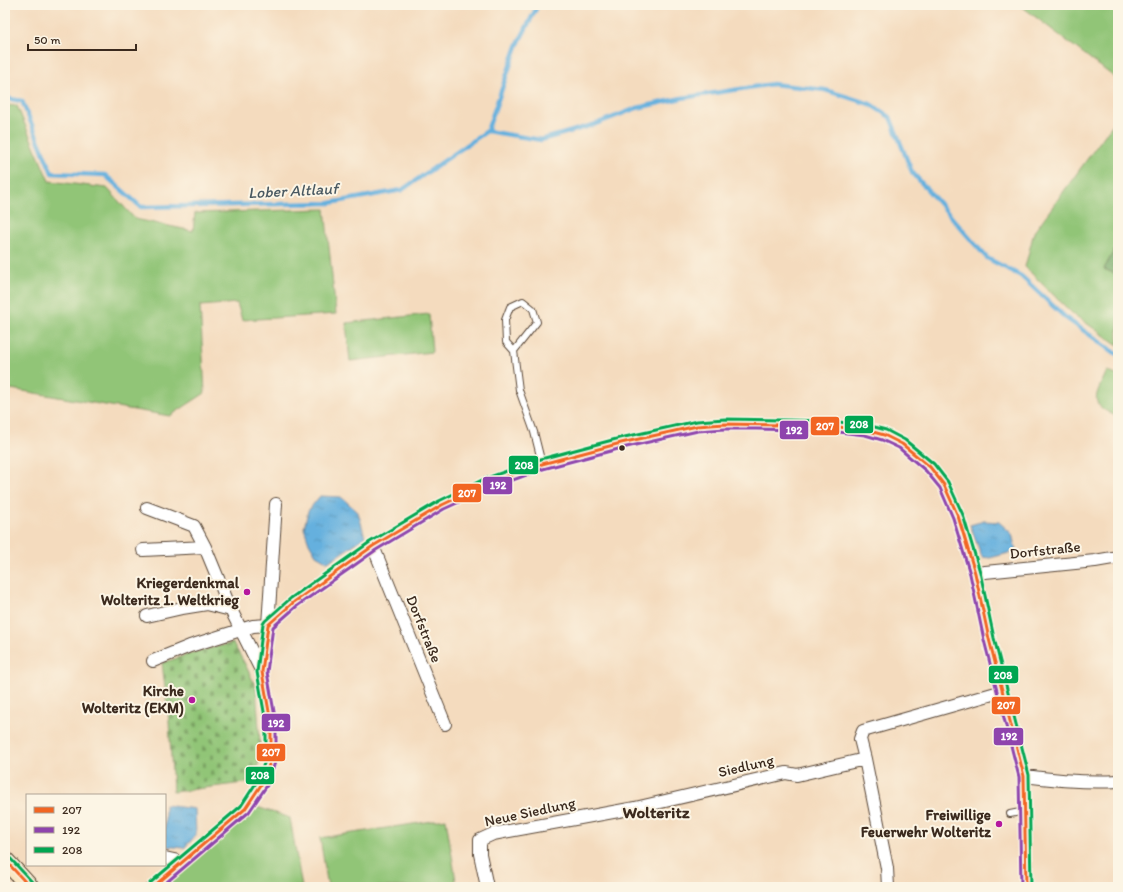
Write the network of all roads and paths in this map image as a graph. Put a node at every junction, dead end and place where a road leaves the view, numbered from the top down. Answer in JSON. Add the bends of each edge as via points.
{"nodes":[{"id":1,"x":514,"y":352,"type":"junction"},
{"id":2,"x":542,"y":464,"type":"junction"},
{"id":3,"x":276,"y":504,"type":"dead end"},
{"id":4,"x":147,"y":508,"type":"dead end"},
{"id":5,"x":205,"y":546,"type":"junction"},
{"id":6,"x":374,"y":546,"type":"junction"},
{"id":7,"x":143,"y":550,"type":"dead end"},
{"id":8,"x":1118,"y":557,"type":"edge"},
{"id":9,"x":975,"y":573,"type":"junction"},
{"id":10,"x":231,"y":610,"type":"junction"},
{"id":11,"x":147,"y":616,"type":"dead end"},
{"id":12,"x":268,"y":626,"type":"junction"},
{"id":13,"x":242,"y":630,"type":"junction"},
{"id":14,"x":152,"y":661,"type":"dead end"},
{"id":15,"x":262,"y":672,"type":"junction"},
{"id":16,"x":1003,"y":691,"type":"junction"},
{"id":17,"x":444,"y":724,"type":"dead end"},
{"id":18,"x":865,"y":759,"type":"junction"},
{"id":19,"x":1024,"y":776,"type":"junction"},
{"id":20,"x":1118,"y":781,"type":"edge"},
{"id":21,"x":634,"y":808,"type":"joint"},
{"id":22,"x":1025,"y":811,"type":"junction"},
{"id":23,"x":1010,"y":814,"type":"dead end"},
{"id":24,"x":166,"y":858,"type":"edge"},
{"id":25,"x":5,"y":860,"type":"edge"},
{"id":26,"x":183,"y":862,"type":"junction"},
{"id":27,"x":30,"y":887,"type":"edge"},
{"id":28,"x":153,"y":887,"type":"edge"},
{"id":29,"x":486,"y":887,"type":"edge"},
{"id":30,"x":888,"y":887,"type":"edge"},
{"id":31,"x":1026,"y":887,"type":"edge"}],
"edges":[{"from":1,"to":1,"type":"lane","via":[[537,322],[533,309],[522,300],[510,307],[505,320],[506,342]]},
{"from":1,"to":2,"type":"lane","via":[[519,390]]},
{"from":2,"to":6,"type":"street","via":[[486,484],[448,502]]},
{"from":2,"to":9,"type":"street","via":[[697,426],[756,424],[866,430],[902,444],[930,467],[944,485],[958,516]]},
{"from":3,"to":12,"type":"street"},
{"from":4,"to":5,"type":"street","via":[[194,526]]},
{"from":5,"to":7,"type":"street"},
{"from":5,"to":10,"type":"street"},
{"from":6,"to":12,"type":"street","via":[[294,602]]},
{"from":6,"to":17,"type":"street","name":"Dorfstraße"},
{"from":8,"to":9,"type":"street","name":"Dorfstraße"},
{"from":9,"to":16,"type":"street"},
{"from":10,"to":11,"type":"street","via":[[207,604]]},
{"from":10,"to":13,"type":"street"},
{"from":12,"to":13,"type":"street","via":[[252,626]]},
{"from":12,"to":15,"type":"street"},
{"from":13,"to":14,"type":"street"},
{"from":13,"to":15,"type":"street"},
{"from":15,"to":26,"type":"street","via":[[271,723],[271,760],[264,782],[245,809]]},
{"from":16,"to":18,"type":"street","via":[[863,732],[860,739]]},
{"from":16,"to":19,"type":"street"},
{"from":18,"to":21,"type":"street","name":"Siedlung","via":[[797,775],[786,773]]},
{"from":18,"to":30,"type":"street","via":[[887,868]]},
{"from":19,"to":20,"type":"street","via":[[1050,780]]},
{"from":19,"to":22,"type":"street"},
{"from":21,"to":29,"type":"street","name":"Neue Siedlung","via":[[493,834],[480,840]]},
{"from":22,"to":23,"type":"lane"},
{"from":22,"to":31,"type":"street"},
{"from":24,"to":26,"type":"street"},
{"from":25,"to":27,"type":"main road"},
{"from":26,"to":28,"type":"street"}]}
